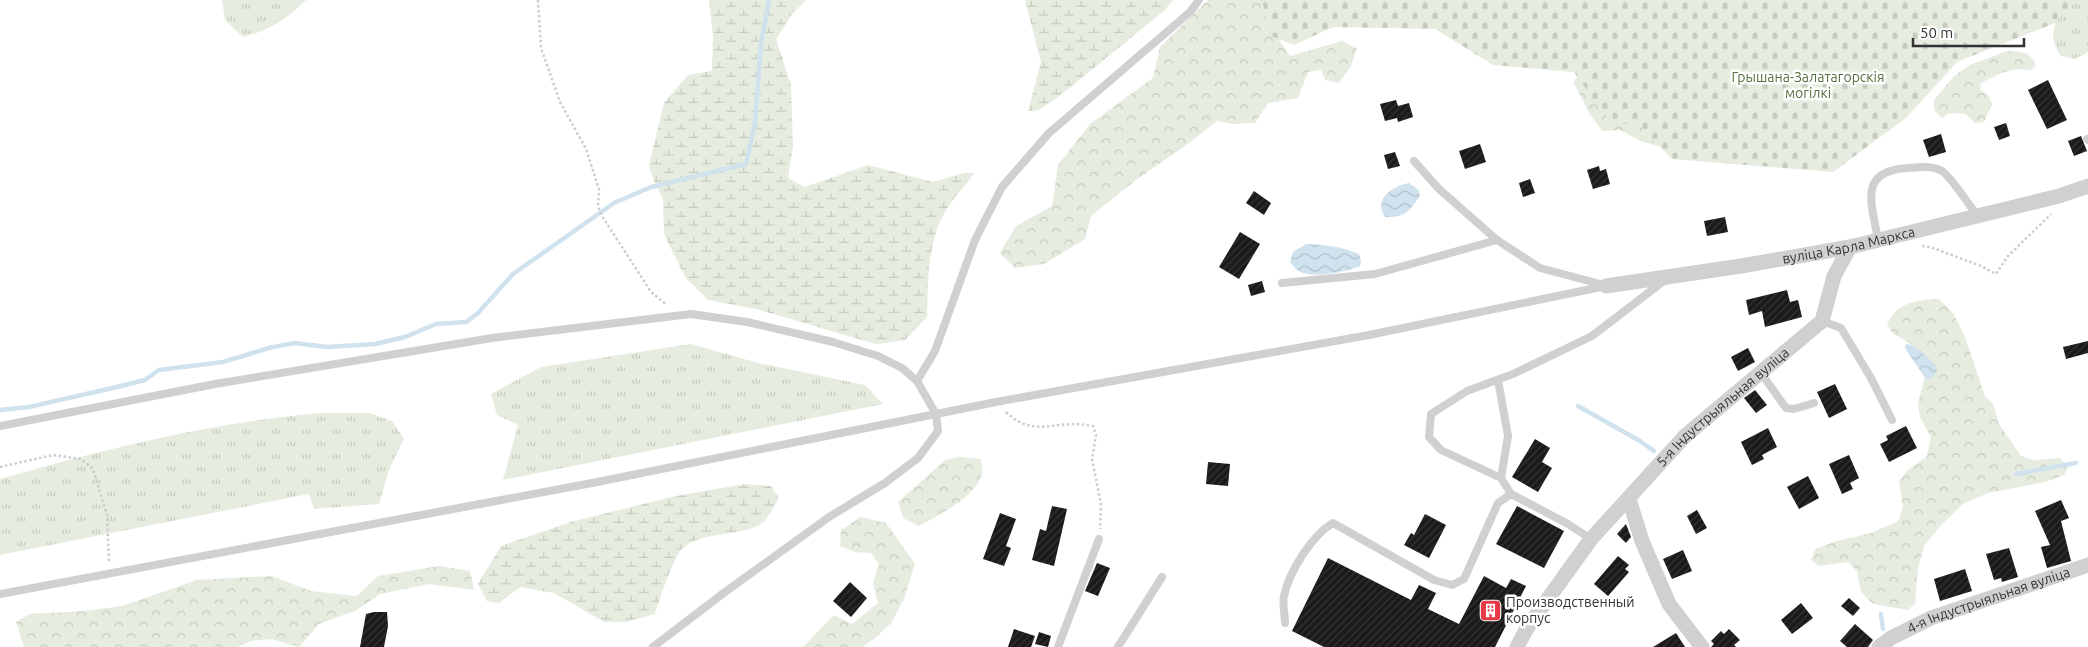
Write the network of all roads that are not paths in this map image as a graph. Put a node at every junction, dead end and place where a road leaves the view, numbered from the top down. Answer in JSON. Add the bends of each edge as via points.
{"nodes":[{"id":1,"x":1199,"y":0,"type":"edge"},
{"id":2,"x":1414,"y":161,"type":"dead end"},
{"id":3,"x":2088,"y":186,"type":"edge"},
{"id":4,"x":1978,"y":217,"type":"junction"},
{"id":5,"x":1497,"y":240,"type":"junction"},
{"id":6,"x":1878,"y":240,"type":"junction"},
{"id":7,"x":1850,"y":247,"type":"junction"},
{"id":8,"x":1670,"y":276,"type":"junction"},
{"id":9,"x":1282,"y":282,"type":"dead end"},
{"id":10,"x":1606,"y":286,"type":"junction"},
{"id":11,"x":1822,"y":321,"type":"junction"},
{"id":12,"x":1761,"y":373,"type":"junction"},
{"id":13,"x":1498,"y":380,"type":"junction"},
{"id":14,"x":917,"y":381,"type":"junction"},
{"id":15,"x":1814,"y":403,"type":"dead end"},
{"id":16,"x":936,"y":414,"type":"junction"},
{"id":17,"x":1892,"y":420,"type":"dead end"},
{"id":18,"x":0,"y":426,"type":"edge"},
{"id":19,"x":1501,"y":478,"type":"junction"},
{"id":20,"x":1511,"y":494,"type":"junction"},
{"id":21,"x":1630,"y":499,"type":"junction"},
{"id":22,"x":1591,"y":539,"type":"junction"},
{"id":23,"x":1100,"y":540,"type":"road end"},
{"id":24,"x":2088,"y":565,"type":"edge"},
{"id":25,"x":1162,"y":577,"type":"dead end"},
{"id":26,"x":0,"y":594,"type":"edge"},
{"id":27,"x":1285,"y":623,"type":"dead end"},
{"id":28,"x":1885,"y":642,"type":"edge"},
{"id":29,"x":653,"y":647,"type":"edge"},
{"id":30,"x":1058,"y":647,"type":"edge"},
{"id":31,"x":1118,"y":647,"type":"edge"},
{"id":32,"x":1517,"y":647,"type":"edge"},
{"id":33,"x":1702,"y":647,"type":"edge"}],
"edges":[{"from":1,"to":14,"type":"lane","via":[[1190,12],[1049,133],[1002,186],[974,240],[935,351]]},
{"from":2,"to":5,"type":"lane","via":[[1439,189]]},
{"from":3,"to":4,"type":"street","name":"вуліца Карла Маркса"},
{"from":4,"to":6,"type":"street","name":"вуліца Карла Маркса"},
{"from":4,"to":6,"type":"lane","via":[[1944,172],[1933,167],[1895,169],[1880,174],[1873,182]]},
{"from":5,"to":9,"type":"lane","via":[[1375,274]]},
{"from":5,"to":10,"type":"lane","via":[[1540,268]]},
{"from":6,"to":7,"type":"street","name":"вуліца Карла Маркса"},
{"from":7,"to":8,"type":"street","name":"вуліца Карла Маркса"},
{"from":7,"to":11,"type":"street","via":[[1834,276]]},
{"from":8,"to":10,"type":"street","name":"вуліца Карла Маркса"},
{"from":8,"to":13,"type":"lane","via":[[1592,336]]},
{"from":10,"to":16,"type":"lane","via":[[1369,335]]},
{"from":11,"to":12,"type":"street","name":"5-я Індустрыяльная вуліца"},
{"from":11,"to":17,"type":"lane","via":[[1841,328]]},
{"from":12,"to":15,"type":"lane","via":[[1786,408]]},
{"from":12,"to":21,"type":"street","name":"5-я Індустрыяльная вуліца","via":[[1685,436]]},
{"from":13,"to":19,"type":"lane","via":[[1508,436]]},
{"from":13,"to":19,"type":"lane","via":[[1468,391],[1431,414],[1429,437],[1441,450]]},
{"from":14,"to":16,"type":"lane"},
{"from":14,"to":18,"type":"lane","via":[[902,368],[878,356],[833,342],[747,322],[691,314],[492,338],[215,384]]},
{"from":16,"to":26,"type":"lane","via":[[582,485]]},
{"from":16,"to":29,"type":"lane","via":[[938,431],[918,458],[885,483],[829,517]]},
{"from":19,"to":20,"type":"lane"},
{"from":20,"to":22,"type":"lane"},
{"from":20,"to":27,"type":"lane","via":[[1498,503],[1464,579],[1452,585],[1434,580],[1333,523],[1322,529],[1297,564],[1283,596]]},
{"from":21,"to":22,"type":"street","name":"5-я Індустрыяльная вуліца"},
{"from":21,"to":33,"type":"street","via":[[1642,541],[1669,604]]},
{"from":22,"to":32,"type":"street","name":"5-я Індустрыяльная вуліца"},
{"from":23,"to":30,"type":"lane"},
{"from":24,"to":28,"type":"street","name":"4-я Індустрыяльная вуліца","via":[[1931,618]]},
{"from":25,"to":31,"type":"lane"}]}
